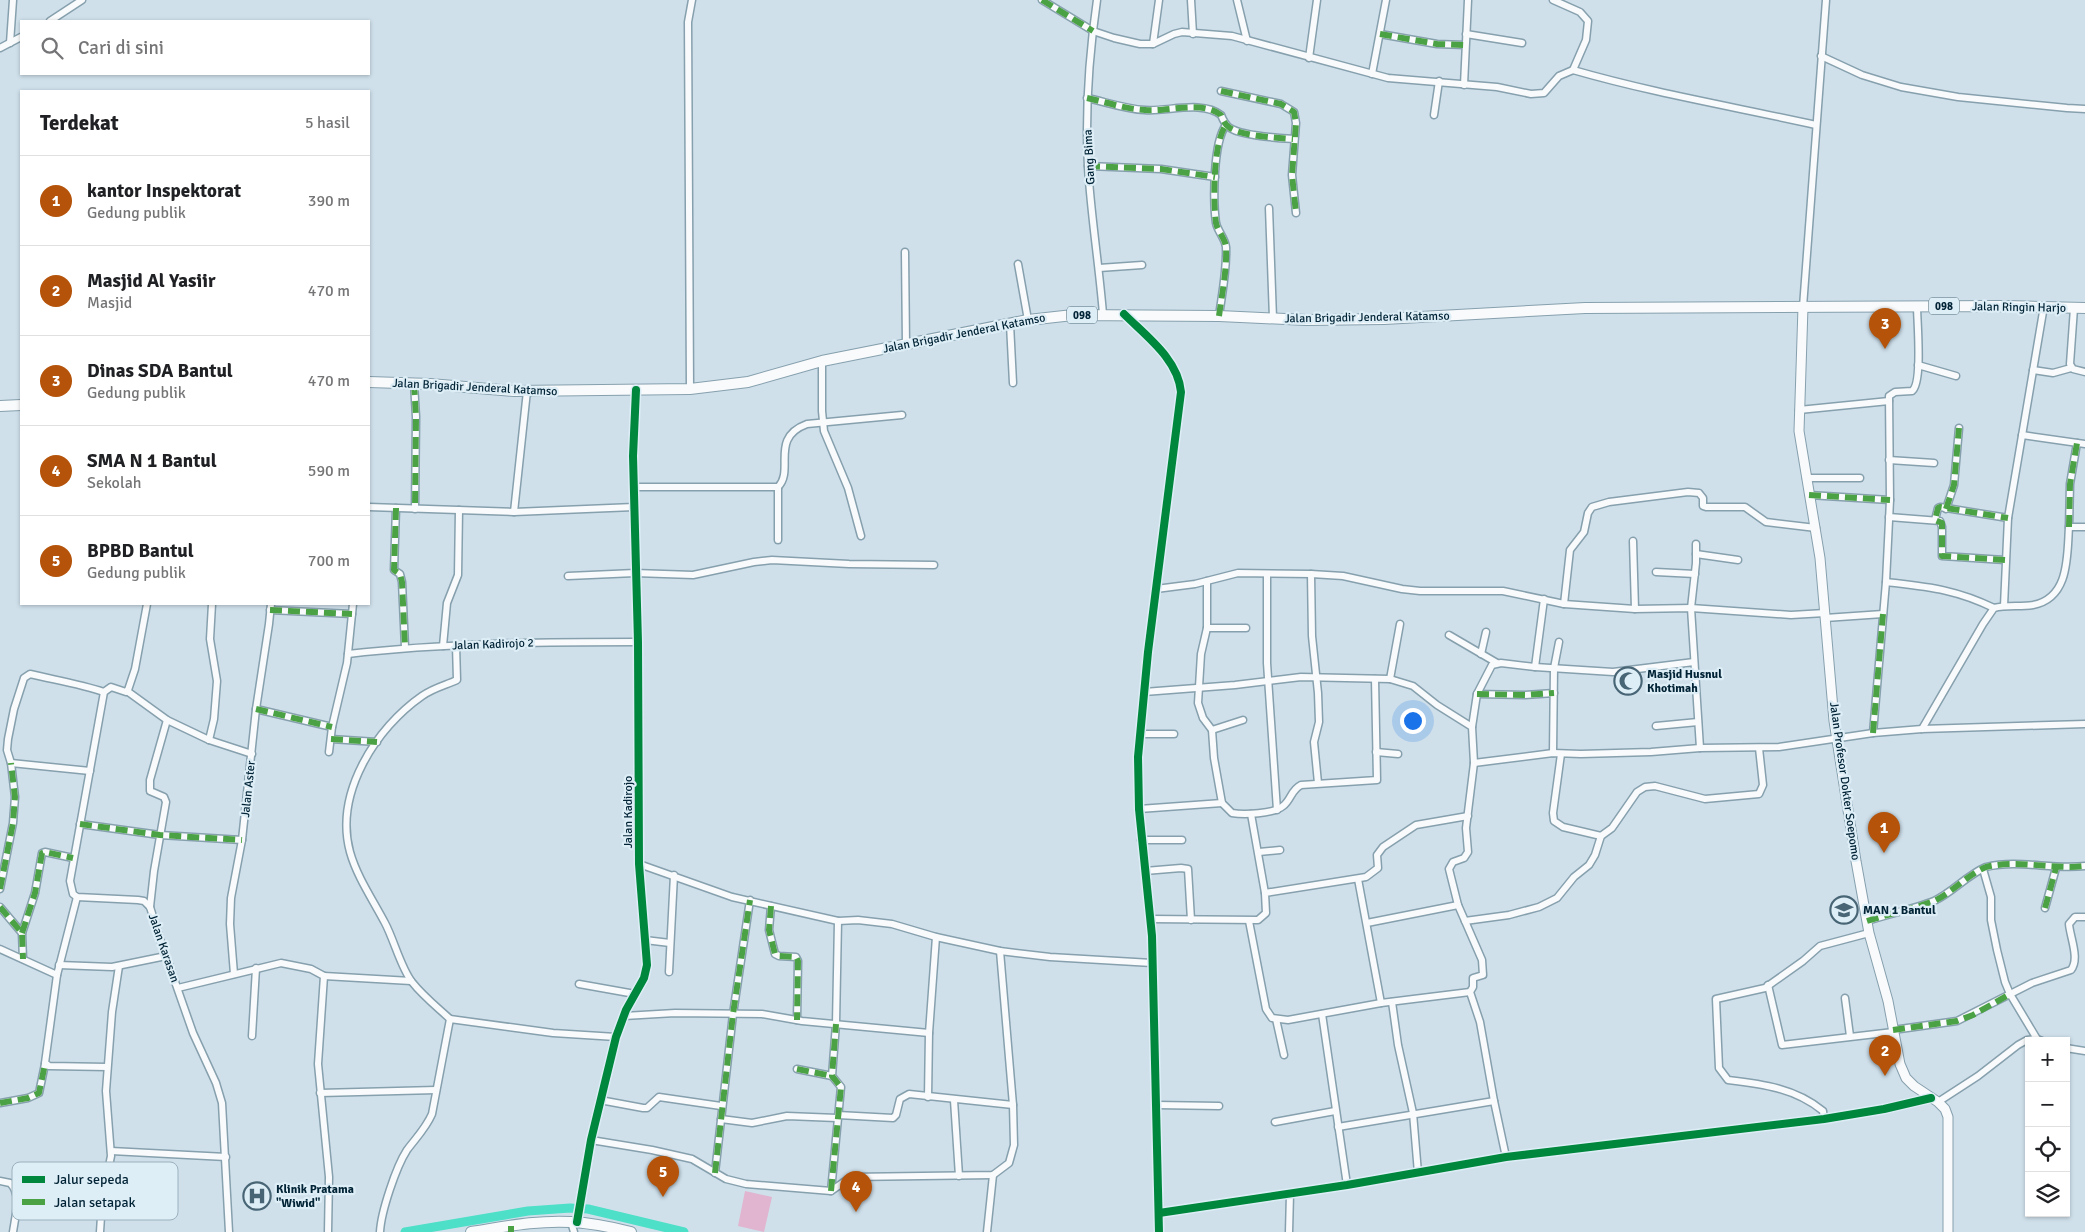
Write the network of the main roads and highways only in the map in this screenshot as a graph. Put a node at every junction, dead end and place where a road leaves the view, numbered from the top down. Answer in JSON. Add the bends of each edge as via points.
{"nodes":[{"id":1,"x":1803,"y":307,"type":"junction"},
{"id":2,"x":2085,"y":308,"type":"edge"},
{"id":3,"x":370,"y":382,"type":"edge"},
{"id":4,"x":20,"y":405,"type":"edge"},
{"id":5,"x":0,"y":406,"type":"edge"},
{"id":6,"x":575,"y":1224,"type":"edge"},
{"id":7,"x":511,"y":1229,"type":"edge"},
{"id":8,"x":477,"y":1232,"type":"edge"},
{"id":9,"x":631,"y":1232,"type":"edge"},
{"id":10,"x":1948,"y":1232,"type":"edge"}],
"edges":[{"from":1,"to":2,"type":"main road","name":"Jalan Ringin Harjo","number":"098"},
{"from":1,"to":3,"type":"main road","name":"Jalan Brigadir Jenderal Katamso","number":"098","via":[[1585,308],[1306,320],[1074,315],[1028,320],[822,361],[748,382],[690,389],[527,391]]},
{"from":1,"to":10,"type":"main road","name":"Jalan Profesor Dokter Soepomo","via":[[1800,438],[1816,528],[1837,737],[1869,933],[1903,1073],[1945,1110],[1948,1124]]},
{"from":4,"to":5,"type":"main road"},
{"from":6,"to":7,"type":"main road"},
{"from":6,"to":9,"type":"main road","via":[[596,1224]]},
{"from":7,"to":8,"type":"main road"}]}
